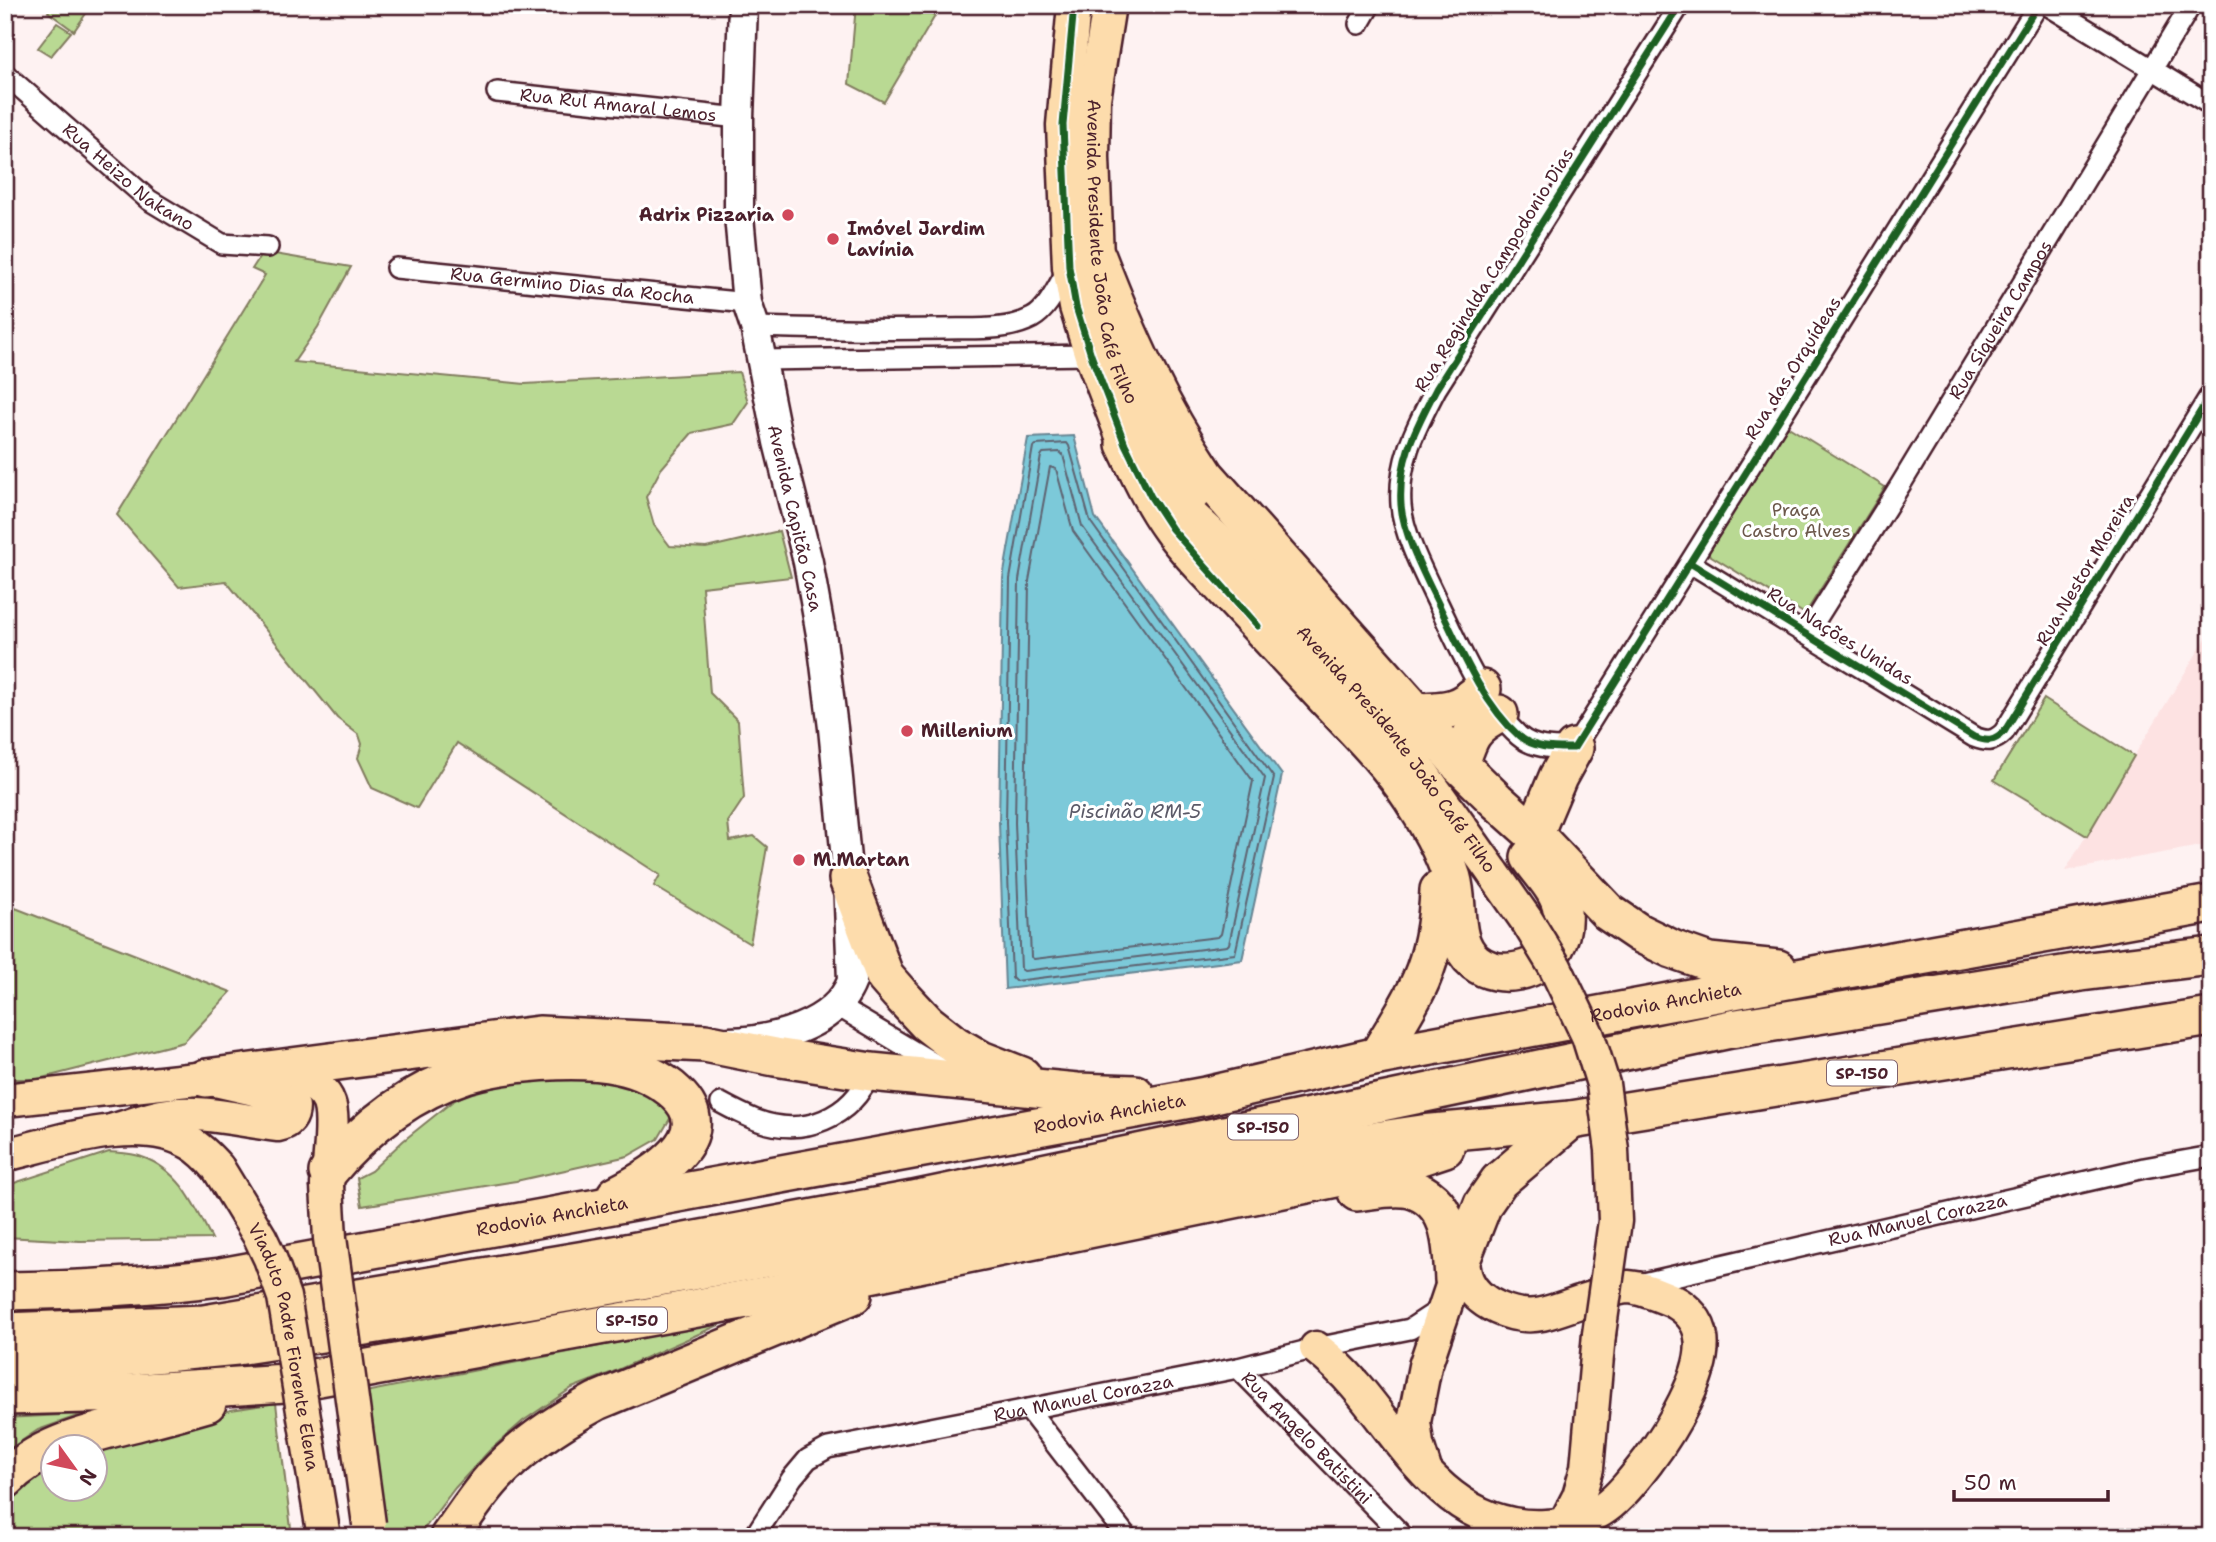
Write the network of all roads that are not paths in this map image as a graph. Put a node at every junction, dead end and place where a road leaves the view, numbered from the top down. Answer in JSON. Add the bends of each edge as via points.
{"nodes":[{"id":1,"x":743,"y":5,"type":"edge"},
{"id":2,"x":1074,"y":5,"type":"edge"},
{"id":3,"x":1109,"y":5,"type":"edge"},
{"id":4,"x":1370,"y":5,"type":"edge"},
{"id":5,"x":1680,"y":5,"type":"edge"},
{"id":6,"x":2038,"y":5,"type":"edge"},
{"id":7,"x":2047,"y":5,"type":"edge"},
{"id":8,"x":2191,"y":5,"type":"edge"},
{"id":9,"x":1359,"y":23,"type":"dead end"},
{"id":10,"x":2152,"y":69,"type":"junction"},
{"id":11,"x":5,"y":74,"type":"edge"},
{"id":12,"x":497,"y":92,"type":"dead end"},
{"id":13,"x":2211,"y":105,"type":"edge"},
{"id":14,"x":739,"y":118,"type":"junction"},
{"id":15,"x":268,"y":247,"type":"dead end"},
{"id":16,"x":1083,"y":262,"type":"junction"},
{"id":17,"x":396,"y":268,"type":"dead end"},
{"id":18,"x":751,"y":315,"type":"junction"},
{"id":19,"x":1091,"y":355,"type":"junction"},
{"id":20,"x":761,"y":360,"type":"junction"},
{"id":21,"x":2211,"y":394,"type":"edge"},
{"id":22,"x":1125,"y":444,"type":"junction"},
{"id":23,"x":1233,"y":554,"type":"junction"},
{"id":24,"x":1690,"y":563,"type":"junction"},
{"id":25,"x":1807,"y":634,"type":"junction"},
{"id":26,"x":1491,"y":702,"type":"junction"},
{"id":27,"x":1416,"y":712,"type":"junction"},
{"id":28,"x":1974,"y":737,"type":"joint"},
{"id":29,"x":1574,"y":748,"type":"junction"},
{"id":30,"x":1460,"y":765,"type":"junction"},
{"id":31,"x":1497,"y":801,"type":"junction"},
{"id":32,"x":1534,"y":834,"type":"junction"},
{"id":33,"x":1440,"y":850,"type":"junction"},
{"id":34,"x":848,"y":879,"type":"junction"},
{"id":35,"x":2211,"y":904,"type":"edge"},
{"id":36,"x":2211,"y":956,"type":"edge"},
{"id":37,"x":1825,"y":973,"type":"junction"},
{"id":38,"x":828,"y":1012,"type":"junction"},
{"id":39,"x":2211,"y":1017,"type":"edge"},
{"id":40,"x":705,"y":1043,"type":"junction"},
{"id":41,"x":1378,"y":1056,"type":"junction"},
{"id":42,"x":871,"y":1072,"type":"junction"},
{"id":43,"x":206,"y":1078,"type":"junction"},
{"id":44,"x":965,"y":1082,"type":"junction"},
{"id":45,"x":241,"y":1086,"type":"junction"},
{"id":46,"x":1077,"y":1092,"type":"junction"},
{"id":47,"x":1206,"y":1096,"type":"junction"},
{"id":48,"x":5,"y":1100,"type":"edge"},
{"id":49,"x":720,"y":1103,"type":"dead end"},
{"id":50,"x":1571,"y":1120,"type":"junction"},
{"id":51,"x":1512,"y":1126,"type":"junction"},
{"id":52,"x":114,"y":1130,"type":"junction"},
{"id":53,"x":5,"y":1155,"type":"edge"},
{"id":54,"x":2211,"y":1156,"type":"edge"},
{"id":55,"x":328,"y":1179,"type":"junction"},
{"id":56,"x":1213,"y":1204,"type":"junction"},
{"id":57,"x":587,"y":1210,"type":"junction"},
{"id":58,"x":935,"y":1261,"type":"junction"},
{"id":59,"x":1453,"y":1281,"type":"junction"},
{"id":60,"x":1626,"y":1287,"type":"junction"},
{"id":61,"x":5,"y":1291,"type":"edge"},
{"id":62,"x":5,"y":1332,"type":"edge"},
{"id":63,"x":1316,"y":1348,"type":"junction"},
{"id":64,"x":5,"y":1368,"type":"edge"},
{"id":65,"x":1238,"y":1368,"type":"junction"},
{"id":66,"x":274,"y":1384,"type":"junction"},
{"id":67,"x":5,"y":1396,"type":"edge"},
{"id":68,"x":1028,"y":1409,"type":"junction"},
{"id":69,"x":1429,"y":1477,"type":"junction"},
{"id":70,"x":5,"y":1480,"type":"edge"},
{"id":71,"x":1564,"y":1525,"type":"junction"},
{"id":72,"x":370,"y":1530,"type":"edge"},
{"id":73,"x":324,"y":1537,"type":"edge"},
{"id":74,"x":449,"y":1537,"type":"edge"},
{"id":75,"x":754,"y":1537,"type":"edge"},
{"id":76,"x":1127,"y":1537,"type":"edge"},
{"id":77,"x":1404,"y":1537,"type":"edge"}],
"edges":[{"from":1,"to":14,"type":"main road","name":"Avenida Capitão Casa"},
{"from":2,"to":16,"type":"main road","name":"Avenida Presidente João Café Filho","via":[[1063,125]]},
{"from":3,"to":16,"type":"main road","name":"Avenida Presidente João Café Filho","via":[[1094,99]]},
{"from":4,"to":9,"type":"street"},
{"from":5,"to":26,"type":"street","name":"Rua Reginalda Campodonio Dias","via":[[1411,436],[1402,473],[1401,507],[1422,569]]},
{"from":6,"to":24,"type":"street","name":"Rua das Orquídeas"},
{"from":7,"to":10,"type":"street"},
{"from":8,"to":10,"type":"street","name":"Rua Siqueira Campos"},
{"from":10,"to":13,"type":"street"},
{"from":10,"to":25,"type":"street","name":"Rua Siqueira Campos"},
{"from":11,"to":15,"type":"street","name":"Rua Heizo Nakano","via":[[149,200],[222,244]]},
{"from":12,"to":14,"type":"street","name":"Rua Rul Amaral Lemos"},
{"from":14,"to":18,"type":"main road","name":"Avenida Capitão Casa","via":[[739,216]]},
{"from":16,"to":18,"type":"street","name":"Rua Germino Dias da Rocha","via":[[1032,318],[993,328],[882,330]]},
{"from":16,"to":19,"type":"main road","name":"Avenida Presidente João Café Filho","via":[[1076,307]]},
{"from":16,"to":23,"type":"main road","name":"Avenida Presidente João Café Filho","via":[[1118,374],[1149,432]]},
{"from":16,"to":27,"type":"highway","via":[[1124,327],[1177,433],[1206,476]]},
{"from":17,"to":18,"type":"street","name":"Rua Germino Dias da Rocha"},
{"from":18,"to":20,"type":"main road","name":"Avenida Capitão Casa"},
{"from":19,"to":20,"type":"street"},
{"from":19,"to":22,"type":"main road","name":"Avenida Presidente João Café Filho"},
{"from":20,"to":34,"type":"main road","name":"Avenida Capitão Casa","via":[[822,640]]},
{"from":21,"to":28,"type":"street","name":"Rua Nestor Moreira","via":[[2004,732],[1987,741]]},
{"from":22,"to":23,"type":"main road","name":"Avenida Presidente João Café Filho","via":[[1168,494]]},
{"from":22,"to":33,"type":"highway","via":[[1172,529],[1376,750],[1412,798]]},
{"from":23,"to":71,"type":"main road","name":"Avenida Presidente João Café Filho","bridge":true,"via":[[1391,729],[1527,921],[1588,1036],[1604,1084],[1615,1221],[1587,1468]]},
{"from":24,"to":25,"type":"street","name":"Rua Nações Unidas"},
{"from":24,"to":29,"type":"street","name":"Rua das Orquídeas"},
{"from":25,"to":28,"type":"street","name":"Rua Nações Unidas"},
{"from":26,"to":27,"type":"highway","via":[[1470,701],[1447,711]]},
{"from":26,"to":29,"type":"street","name":"Rua Reginalda Campodonio Dias","via":[[1520,737],[1537,746]]},
{"from":26,"to":30,"type":"highway"},
{"from":27,"to":30,"type":"highway"},
{"from":29,"to":32,"type":"highway"},
{"from":30,"to":31,"type":"highway"},
{"from":31,"to":32,"type":"highway"},
{"from":31,"to":33,"type":"highway","via":[[1562,909],[1562,929],[1555,948],[1535,966],[1496,972],[1477,964],[1463,949],[1452,877]]},
{"from":32,"to":37,"type":"highway","via":[[1608,912],[1672,949],[1709,962]]},
{"from":33,"to":41,"type":"highway","via":[[1438,911],[1431,949],[1421,980]]},
{"from":34,"to":38,"type":"main road","name":"Avenida Capitão Casa","via":[[852,981],[848,993]]},
{"from":34,"to":46,"type":"highway","via":[[885,977],[927,1023],[981,1060]]},
{"from":35,"to":37,"type":"highway","name":"Rodovia Anchieta","number":"SP-150"},
{"from":36,"to":62,"type":"highway","number":"SP-150","via":[[2081,972],[1731,1029],[913,1200],[615,1255],[204,1324]]},
{"from":37,"to":41,"type":"highway","name":"Rodovia Anchieta","number":"SP-150"},
{"from":38,"to":40,"type":"main road","via":[[794,1030],[746,1042]]},
{"from":38,"to":44,"type":"street"},
{"from":39,"to":50,"type":"highway","number":"SP-150"},
{"from":40,"to":42,"type":"highway"},
{"from":40,"to":43,"type":"highway","via":[[539,1035]]},
{"from":41,"to":47,"type":"highway","name":"Rodovia Anchieta","number":"SP-150"},
{"from":42,"to":44,"type":"highway"},
{"from":42,"to":49,"type":"street","via":[[849,1105],[812,1124],[771,1124]]},
{"from":43,"to":45,"type":"main road"},
{"from":43,"to":48,"type":"main road"},
{"from":44,"to":46,"type":"highway"},
{"from":45,"to":52,"type":"main road","via":[[273,1094],[293,1107],[293,1114],[278,1125],[180,1115]]},
{"from":45,"to":55,"type":"main road","via":[[297,1080],[325,1095],[330,1116]]},
{"from":46,"to":47,"type":"highway"},
{"from":47,"to":57,"type":"highway","name":"Rodovia Anchieta","number":"SP-150"},
{"from":50,"to":51,"type":"highway","number":"SP-150"},
{"from":50,"to":59,"type":"highway","via":[[1499,1181],[1483,1204]]},
{"from":51,"to":56,"type":"highway","number":"SP-150","via":[[1385,1168]]},
{"from":51,"to":64,"type":"highway","number":"SP-150","via":[[1334,1147],[980,1221],[526,1300],[237,1346]]},
{"from":52,"to":53,"type":"main road"},
{"from":52,"to":73,"type":"main road","name":"Viaduto Padre Fiorente Elena","bridge":true,"via":[[154,1130],[198,1148],[218,1168],[260,1237],[287,1312]]},
{"from":54,"to":60,"type":"street","name":"Rua Manuel Corazza"},
{"from":55,"to":57,"type":"highway","via":[[354,1141],[382,1117],[464,1075],[541,1062],[623,1065],[677,1093],[690,1112],[691,1129],[681,1149],[660,1170]]},
{"from":55,"to":72,"type":"main road","bridge":true,"via":[[330,1238]]},
{"from":56,"to":58,"type":"highway","number":"SP-150"},
{"from":56,"to":59,"type":"highway","via":[[1286,1202],[1410,1189],[1444,1213]]},
{"from":57,"to":61,"type":"highway","name":"Rodovia Anchieta","number":"SP-150","via":[[221,1278],[154,1286]]},
{"from":58,"to":66,"type":"highway","number":"SP-150"},
{"from":58,"to":74,"type":"highway","via":[[597,1401],[566,1418],[512,1458]]},
{"from":59,"to":60,"type":"main road","via":[[1467,1279],[1495,1307],[1539,1315]]},
{"from":59,"to":63,"type":"street","name":"Rua Manuel Corazza","via":[[1410,1329]]},
{"from":59,"to":69,"type":"main road","via":[[1425,1366],[1414,1422],[1416,1444]]},
{"from":60,"to":71,"type":"main road","via":[[1679,1304],[1694,1318],[1703,1356],[1693,1387],[1653,1455],[1622,1495],[1594,1516]]},
{"from":63,"to":65,"type":"street","name":"Rua Manuel Corazza"},
{"from":63,"to":69,"type":"main road","via":[[1354,1384]]},
{"from":65,"to":68,"type":"street","name":"Rua Manuel Corazza"},
{"from":65,"to":77,"type":"street","name":"Rua Angelo Batistini"},
{"from":66,"to":67,"type":"highway","number":"SP-150"},
{"from":66,"to":70,"type":"highway","via":[[84,1435],[45,1450]]},
{"from":68,"to":75,"type":"street","name":"Rua Manuel Corazza","via":[[828,1448],[808,1459],[792,1478]]},
{"from":68,"to":76,"type":"street"},
{"from":69,"to":71,"type":"main road","via":[[1476,1511],[1503,1524]]}]}
